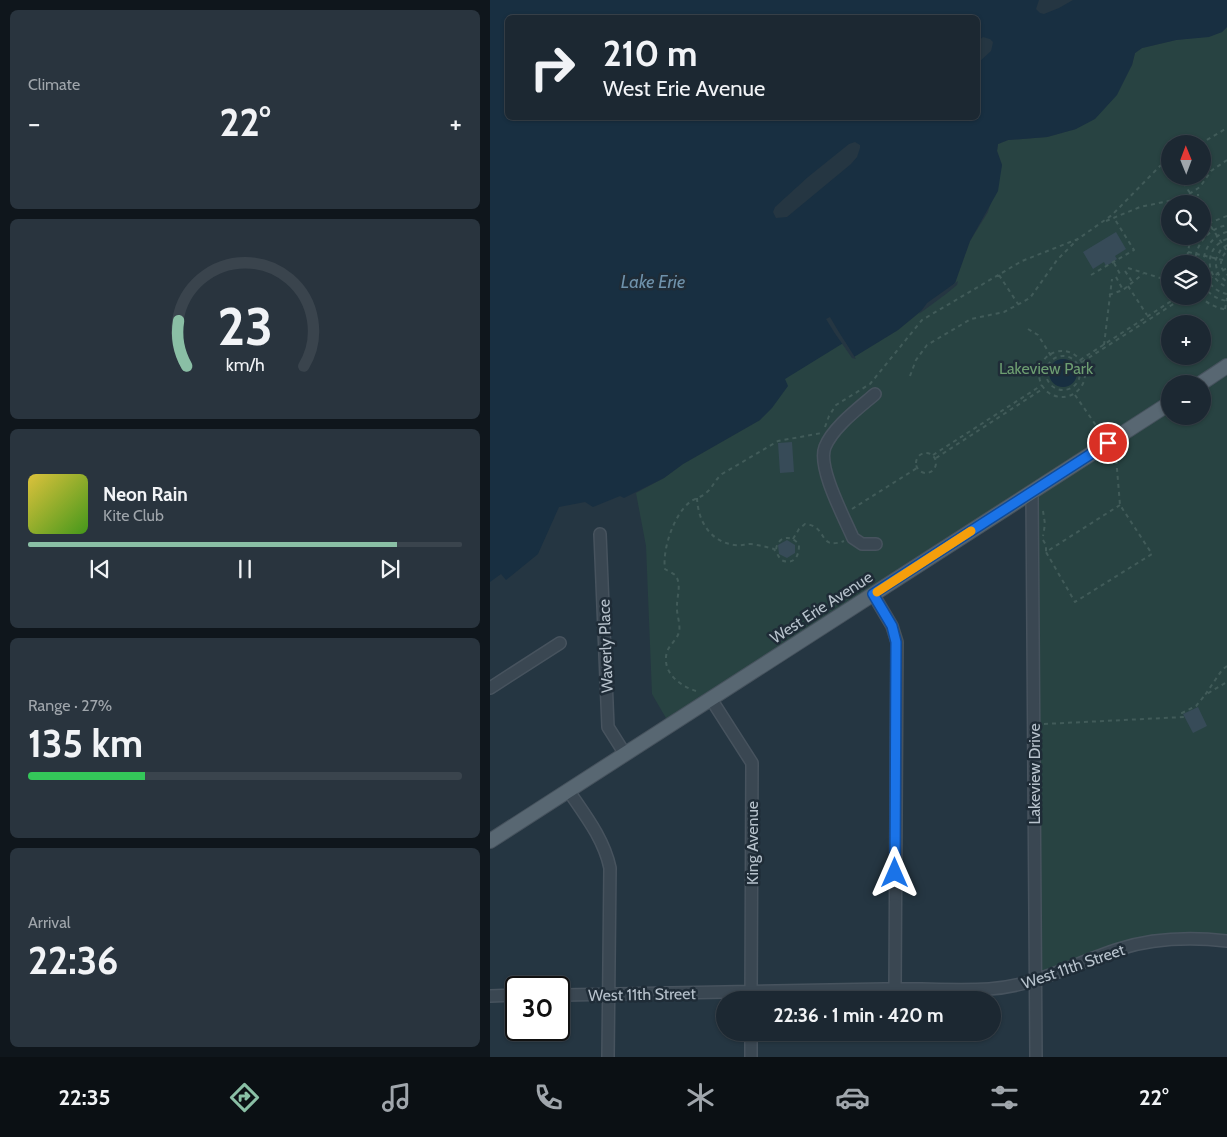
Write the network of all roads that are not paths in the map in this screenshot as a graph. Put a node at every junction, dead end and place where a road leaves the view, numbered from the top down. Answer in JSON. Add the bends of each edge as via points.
{"nodes":[{"id":1,"x":1227,"y":366,"type":"edge"},
{"id":2,"x":1211,"y":377,"type":"edge"},
{"id":3,"x":875,"y":394,"type":"dead end"},
{"id":4,"x":1161,"y":409,"type":"edge"},
{"id":5,"x":1032,"y":492,"type":"junction"},
{"id":6,"x":600,"y":534,"type":"dead end"},
{"id":7,"x":876,"y":544,"type":"dead end"},
{"id":8,"x":873,"y":594,"type":"junction"},
{"id":9,"x":560,"y":643,"type":"dead end"},
{"id":10,"x":490,"y":688,"type":"edge"},
{"id":11,"x":711,"y":699,"type":"junction"},
{"id":12,"x":625,"y":754,"type":"junction"},
{"id":13,"x":568,"y":790,"type":"junction"},
{"id":14,"x":490,"y":841,"type":"edge"},
{"id":15,"x":1227,"y":941,"type":"edge"},
{"id":16,"x":1036,"y":981,"type":"junction"},
{"id":17,"x":895,"y":989,"type":"junction"},
{"id":18,"x":751,"y":991,"type":"edge"},
{"id":19,"x":854,"y":991,"type":"edge"},
{"id":20,"x":609,"y":994,"type":"junction"},
{"id":21,"x":505,"y":995,"type":"edge"},
{"id":22,"x":570,"y":995,"type":"edge"},
{"id":23,"x":490,"y":996,"type":"edge"},
{"id":24,"x":716,"y":996,"type":"edge"},
{"id":25,"x":751,"y":1041,"type":"edge"},
{"id":26,"x":608,"y":1057,"type":"edge"},
{"id":27,"x":751,"y":1057,"type":"edge"},
{"id":28,"x":1036,"y":1057,"type":"edge"}],
"edges":[{"from":1,"to":2,"type":"main road"},
{"from":3,"to":7,"type":"street","via":[[827,436],[823,455],[824,470],[852,538],[862,544]]},
{"from":4,"to":5,"type":"main road","name":"West Erie Avenue"},
{"from":5,"to":8,"type":"main road","name":"West Erie Avenue"},
{"from":5,"to":16,"type":"street","name":"Lakeview Drive"},
{"from":6,"to":12,"type":"street","name":"Waverly Place","via":[[608,727]]},
{"from":8,"to":11,"type":"main road","name":"West Erie Avenue"},
{"from":8,"to":17,"type":"street","via":[[892,626],[896,642]]},
{"from":9,"to":10,"type":"street"},
{"from":11,"to":12,"type":"main road","name":"West Erie Avenue"},
{"from":11,"to":18,"type":"street","name":"King Avenue","via":[[752,763]]},
{"from":12,"to":13,"type":"main road","name":"West Erie Avenue"},
{"from":13,"to":14,"type":"main road","name":"West Erie Avenue"},
{"from":13,"to":20,"type":"street","via":[[597,834],[610,868]]},
{"from":15,"to":16,"type":"street","name":"West 11th Street","via":[[1187,938],[1142,943]]},
{"from":16,"to":17,"type":"street","name":"West 11th Street","via":[[989,989]]},
{"from":16,"to":28,"type":"street","name":"Lakeview Drive"},
{"from":17,"to":19,"type":"street","name":"West 11th Street"},
{"from":20,"to":22,"type":"street","name":"West 11th Street"},
{"from":20,"to":24,"type":"street","name":"West 11th Street"},
{"from":20,"to":26,"type":"street"},
{"from":21,"to":23,"type":"street"},
{"from":25,"to":27,"type":"street"}]}
